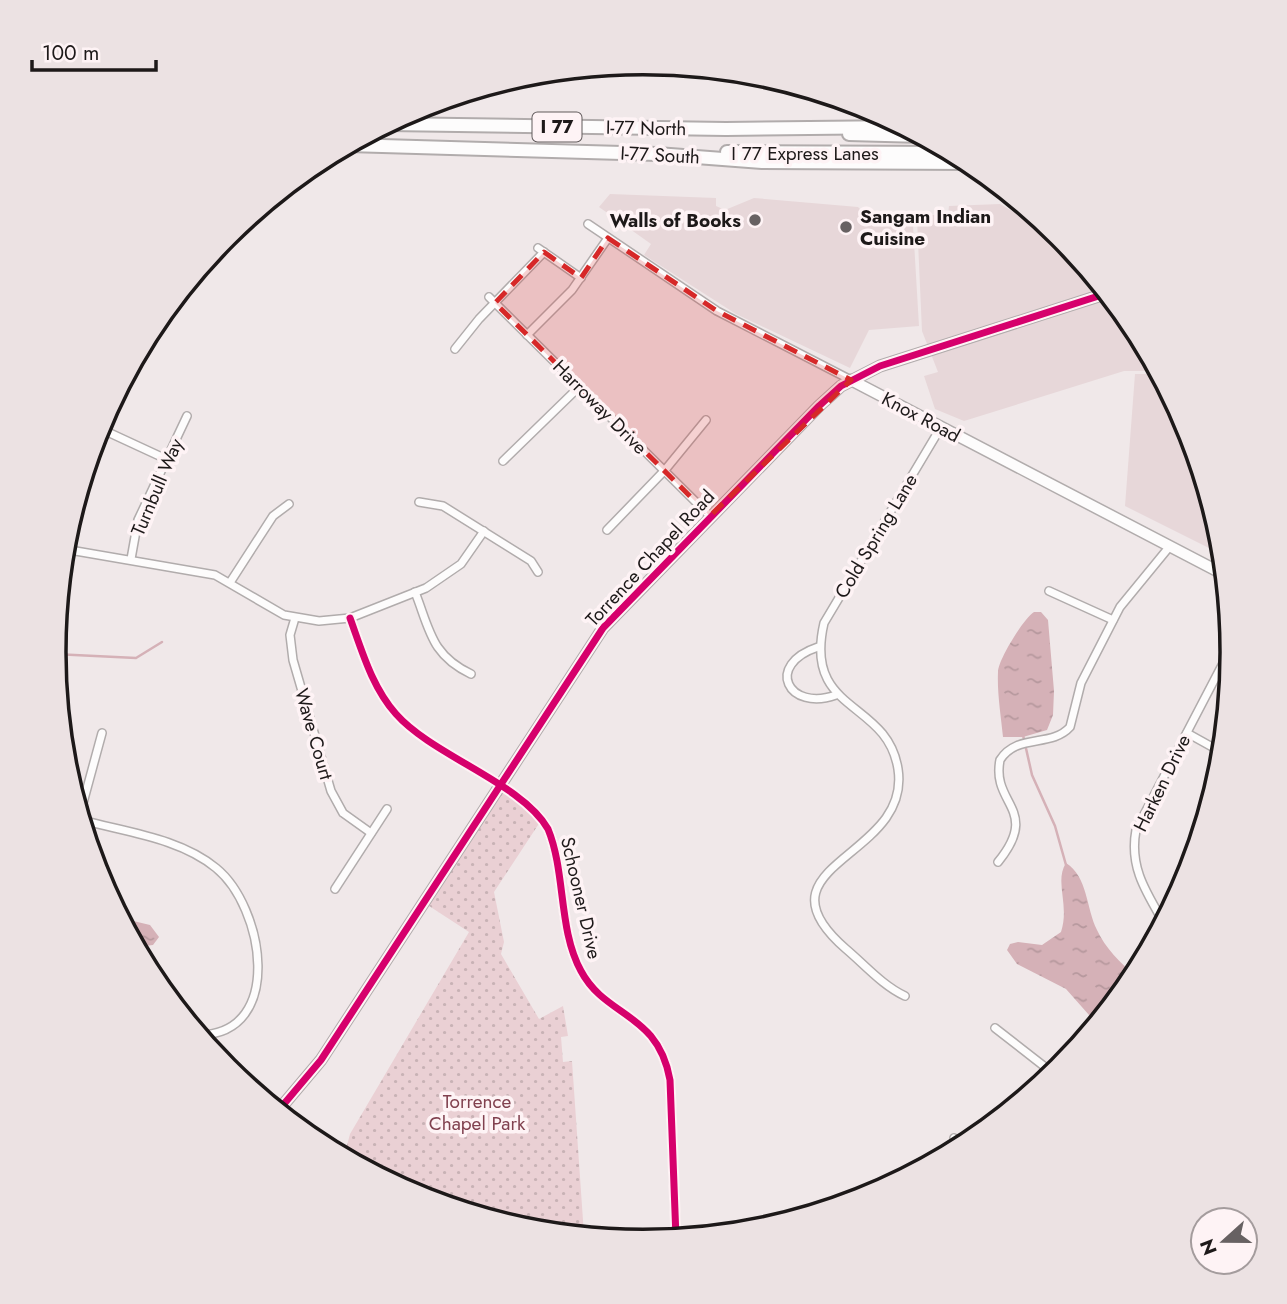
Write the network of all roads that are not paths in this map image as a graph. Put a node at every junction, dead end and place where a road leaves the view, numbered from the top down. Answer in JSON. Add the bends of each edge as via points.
{"nodes":[{"id":1,"x":411,"y":124,"type":"edge"},
{"id":2,"x":882,"y":127,"type":"edge"},
{"id":3,"x":768,"y":129,"type":"junction"},
{"id":4,"x":899,"y":135,"type":"edge"},
{"id":5,"x":367,"y":146,"type":"edge"},
{"id":6,"x":933,"y":153,"type":"edge"},
{"id":7,"x":657,"y":154,"type":"junction"},
{"id":8,"x":949,"y":163,"type":"edge"},
{"id":9,"x":588,"y":224,"type":"dead end"},
{"id":10,"x":608,"y":238,"type":"junction"},
{"id":11,"x":580,"y":278,"type":"junction"},
{"id":12,"x":1097,"y":296,"type":"edge"},
{"id":13,"x":492,"y":300,"type":"junction"},
{"id":14,"x":527,"y":335,"type":"junction"},
{"id":15,"x":455,"y":349,"type":"dead end"},
{"id":16,"x":851,"y":380,"type":"junction"},
{"id":17,"x":579,"y":387,"type":"junction"},
{"id":18,"x":187,"y":416,"type":"dead end"},
{"id":19,"x":706,"y":420,"type":"dead end"},
{"id":20,"x":941,"y":428,"type":"junction"},
{"id":21,"x":109,"y":433,"type":"edge"},
{"id":22,"x":166,"y":459,"type":"junction"},
{"id":23,"x":503,"y":461,"type":"dead end"},
{"id":24,"x":664,"y":470,"type":"junction"},
{"id":25,"x":419,"y":502,"type":"dead end"},
{"id":26,"x":289,"y":504,"type":"dead end"},
{"id":27,"x":710,"y":516,"type":"junction"},
{"id":28,"x":607,"y":530,"type":"dead end"},
{"id":29,"x":484,"y":531,"type":"junction"},
{"id":30,"x":1170,"y":546,"type":"junction"},
{"id":31,"x":76,"y":551,"type":"edge"},
{"id":32,"x":131,"y":559,"type":"junction"},
{"id":33,"x":1215,"y":570,"type":"edge"},
{"id":34,"x":538,"y":572,"type":"dead end"},
{"id":35,"x":231,"y":581,"type":"junction"},
{"id":36,"x":1049,"y":591,"type":"dead end"},
{"id":37,"x":415,"y":592,"type":"junction"},
{"id":38,"x":295,"y":618,"type":"junction"},
{"id":39,"x":350,"y":618,"type":"junction"},
{"id":40,"x":1113,"y":620,"type":"junction"},
{"id":41,"x":818,"y":646,"type":"junction"},
{"id":42,"x":1220,"y":670,"type":"edge"},
{"id":43,"x":471,"y":674,"type":"dead end"},
{"id":44,"x":836,"y":695,"type":"junction"},
{"id":45,"x":102,"y":733,"type":"dead end"},
{"id":46,"x":1187,"y":733,"type":"junction"},
{"id":47,"x":1212,"y":748,"type":"edge"},
{"id":48,"x":498,"y":785,"type":"junction"},
{"id":49,"x":85,"y":796,"type":"edge"},
{"id":50,"x":387,"y":809,"type":"dead end"},
{"id":51,"x":93,"y":823,"type":"edge"},
{"id":52,"x":371,"y":834,"type":"junction"},
{"id":53,"x":998,"y":862,"type":"dead end"},
{"id":54,"x":335,"y":889,"type":"dead end"},
{"id":55,"x":1158,"y":913,"type":"edge"},
{"id":56,"x":905,"y":996,"type":"dead end"},
{"id":57,"x":995,"y":1028,"type":"dead end"},
{"id":58,"x":212,"y":1034,"type":"edge"},
{"id":59,"x":1045,"y":1067,"type":"edge"},
{"id":60,"x":284,"y":1104,"type":"edge"},
{"id":61,"x":676,"y":1228,"type":"edge"}],
"edges":[{"from":1,"to":3,"type":"highway","name":"I-77 North","number":"I 77"},
{"from":2,"to":3,"type":"highway","name":"I-77 North","number":"I 77"},
{"from":3,"to":4,"type":"highway","name":"I 77 Express Lanes","number":"I 77"},
{"from":5,"to":7,"type":"highway","name":"I-77 South","number":"I 77"},
{"from":6,"to":7,"type":"highway","name":"I 77 Express Lanes","number":"I 77"},
{"from":7,"to":8,"type":"highway","name":"I-77 South","number":"I 77","via":[[762,162]]},
{"from":9,"to":10,"type":"street","name":"Knox Road"},
{"from":10,"to":11,"type":"street"},
{"from":10,"to":16,"type":"street","name":"Knox Road","via":[[717,311]]},
{"from":11,"to":13,"type":"street","via":[[541,250]]},
{"from":11,"to":14,"type":"street"},
{"from":12,"to":16,"type":"street","name":"Torrence Chapel Road","via":[[880,366]]},
{"from":13,"to":14,"type":"street","name":"Harroway Drive"},
{"from":13,"to":15,"type":"street"},
{"from":14,"to":17,"type":"street","name":"Harroway Drive"},
{"from":16,"to":20,"type":"street","name":"Knox Road"},
{"from":16,"to":27,"type":"street","name":"Torrence Chapel Road","via":[[819,406]]},
{"from":17,"to":23,"type":"street"},
{"from":17,"to":24,"type":"street","name":"Harroway Drive"},
{"from":18,"to":22,"type":"street","name":"Turnbull Way"},
{"from":19,"to":24,"type":"street"},
{"from":20,"to":30,"type":"street","name":"Knox Road"},
{"from":20,"to":41,"type":"street","name":"Cold Spring Lane","via":[[824,623]]},
{"from":21,"to":22,"type":"street"},
{"from":22,"to":32,"type":"street","name":"Turnbull Way","via":[[138,520]]},
{"from":24,"to":27,"type":"street","name":"Harroway Drive"},
{"from":24,"to":28,"type":"street"},
{"from":25,"to":29,"type":"street","via":[[443,506]]},
{"from":26,"to":35,"type":"street","via":[[273,516]]},
{"from":27,"to":48,"type":"street","name":"Torrence Chapel Road","via":[[603,628]]},
{"from":29,"to":34,"type":"street","via":[[531,561]]},
{"from":29,"to":37,"type":"street","via":[[453,571]]},
{"from":30,"to":33,"type":"street","name":"Knox Road"},
{"from":30,"to":40,"type":"street"},
{"from":31,"to":32,"type":"street"},
{"from":32,"to":35,"type":"street"},
{"from":35,"to":38,"type":"street","via":[[268,607]]},
{"from":36,"to":40,"type":"street"},
{"from":37,"to":39,"type":"street"},
{"from":37,"to":43,"type":"street","via":[[438,651]]},
{"from":38,"to":39,"type":"street"},
{"from":38,"to":52,"type":"street","name":"Wave Court","via":[[290,635],[293,660],[331,791],[343,813]]},
{"from":39,"to":48,"type":"street","name":"Schooner Drive","via":[[378,689],[397,715],[424,738]]},
{"from":40,"to":53,"type":"street","via":[[1082,683],[1070,727],[1055,737],[1016,745],[1000,760],[999,774],[1017,829]]},
{"from":41,"to":44,"type":"street"},
{"from":41,"to":44,"type":"street","via":[[796,658],[786,677],[805,698],[817,701]]},
{"from":42,"to":46,"type":"street","name":"Harken Drive"},
{"from":44,"to":56,"type":"street","via":[[884,735],[899,780],[888,819],[823,875],[816,899],[818,919],[888,987]]},
{"from":45,"to":49,"type":"street"},
{"from":46,"to":47,"type":"street"},
{"from":46,"to":55,"type":"street","name":"Harken Drive","via":[[1136,830],[1132,849],[1141,883]]},
{"from":48,"to":60,"type":"street","name":"Torrence Chapel Road","via":[[321,1060]]},
{"from":48,"to":61,"type":"street","name":"Schooner Drive","via":[[538,814],[550,833],[580,970],[596,990],[652,1035],[666,1059]]},
{"from":50,"to":52,"type":"street"},
{"from":51,"to":58,"type":"street","via":[[193,853],[226,877],[242,898],[256,941],[257,969],[250,1004],[234,1027]]},
{"from":52,"to":54,"type":"street"},
{"from":57,"to":59,"type":"street"}]}
